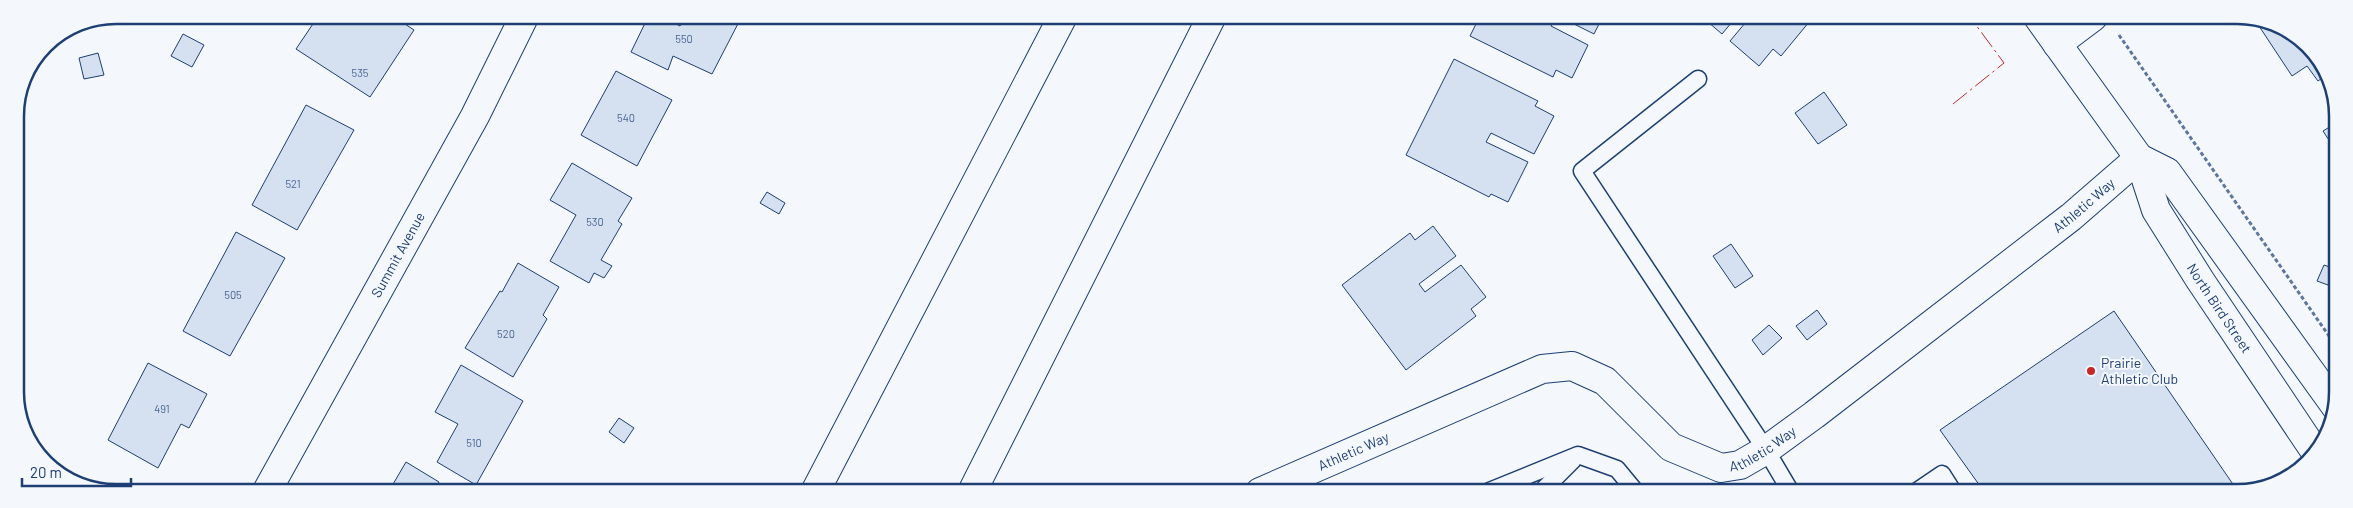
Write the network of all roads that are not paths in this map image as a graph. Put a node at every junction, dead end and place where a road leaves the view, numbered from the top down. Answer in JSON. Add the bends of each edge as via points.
{"nodes":[{"id":1,"x":521,"y":24,"type":"edge"},
{"id":2,"x":1059,"y":24,"type":"edge"},
{"id":3,"x":1208,"y":24,"type":"edge"},
{"id":4,"x":2043,"y":24,"type":"edge"},
{"id":5,"x":2084,"y":24,"type":"edge"},
{"id":6,"x":2057,"y":44,"type":"junction"},
{"id":7,"x":1698,"y":79,"type":"dead end"},
{"id":8,"x":2139,"y":158,"type":"junction"},
{"id":9,"x":2329,"y":397,"type":"edge"},
{"id":10,"x":2311,"y":446,"type":"edge"},
{"id":11,"x":1766,"y":450,"type":"junction"},
{"id":12,"x":1578,"y":455,"type":"junction"},
{"id":13,"x":271,"y":484,"type":"edge"},
{"id":14,"x":819,"y":484,"type":"edge"},
{"id":15,"x":976,"y":484,"type":"edge"},
{"id":16,"x":1278,"y":484,"type":"edge"},
{"id":17,"x":1507,"y":484,"type":"edge"},
{"id":18,"x":1549,"y":484,"type":"edge"},
{"id":19,"x":1629,"y":484,"type":"edge"},
{"id":20,"x":1786,"y":484,"type":"edge"},
{"id":21,"x":1926,"y":484,"type":"edge"},
{"id":22,"x":1948,"y":484,"type":"edge"}],
"edges":[{"from":1,"to":13,"type":"main road","name":"Summit Avenue","via":[[475,116]]},
{"from":2,"to":14,"type":"main road"},
{"from":3,"to":15,"type":"main road"},
{"from":4,"to":6,"type":"main road","name":"North Bird Street"},
{"from":5,"to":6,"type":"main road"},
{"from":6,"to":8,"type":"main road","name":"North Bird Street"},
{"from":7,"to":11,"type":"lane","via":[[1582,171]]},
{"from":8,"to":9,"type":"main road","name":"North Bird Street","via":[[2167,172]]},
{"from":8,"to":10,"type":"main road","name":"North Bird Street","via":[[2156,210]]},
{"from":8,"to":11,"type":"main road","name":"Athletic Way","via":[[2063,223]]},
{"from":11,"to":16,"type":"main road","name":"Athletic Way","via":[[1740,465],[1721,468],[1671,447],[1605,381],[1565,366],[1542,368]]},
{"from":11,"to":20,"type":"lane"},
{"from":12,"to":17,"type":"lane"},
{"from":12,"to":18,"type":"lane"},
{"from":12,"to":19,"type":"lane","via":[[1617,469]]},
{"from":21,"to":22,"type":"lane","via":[[1942,474]]}]}
